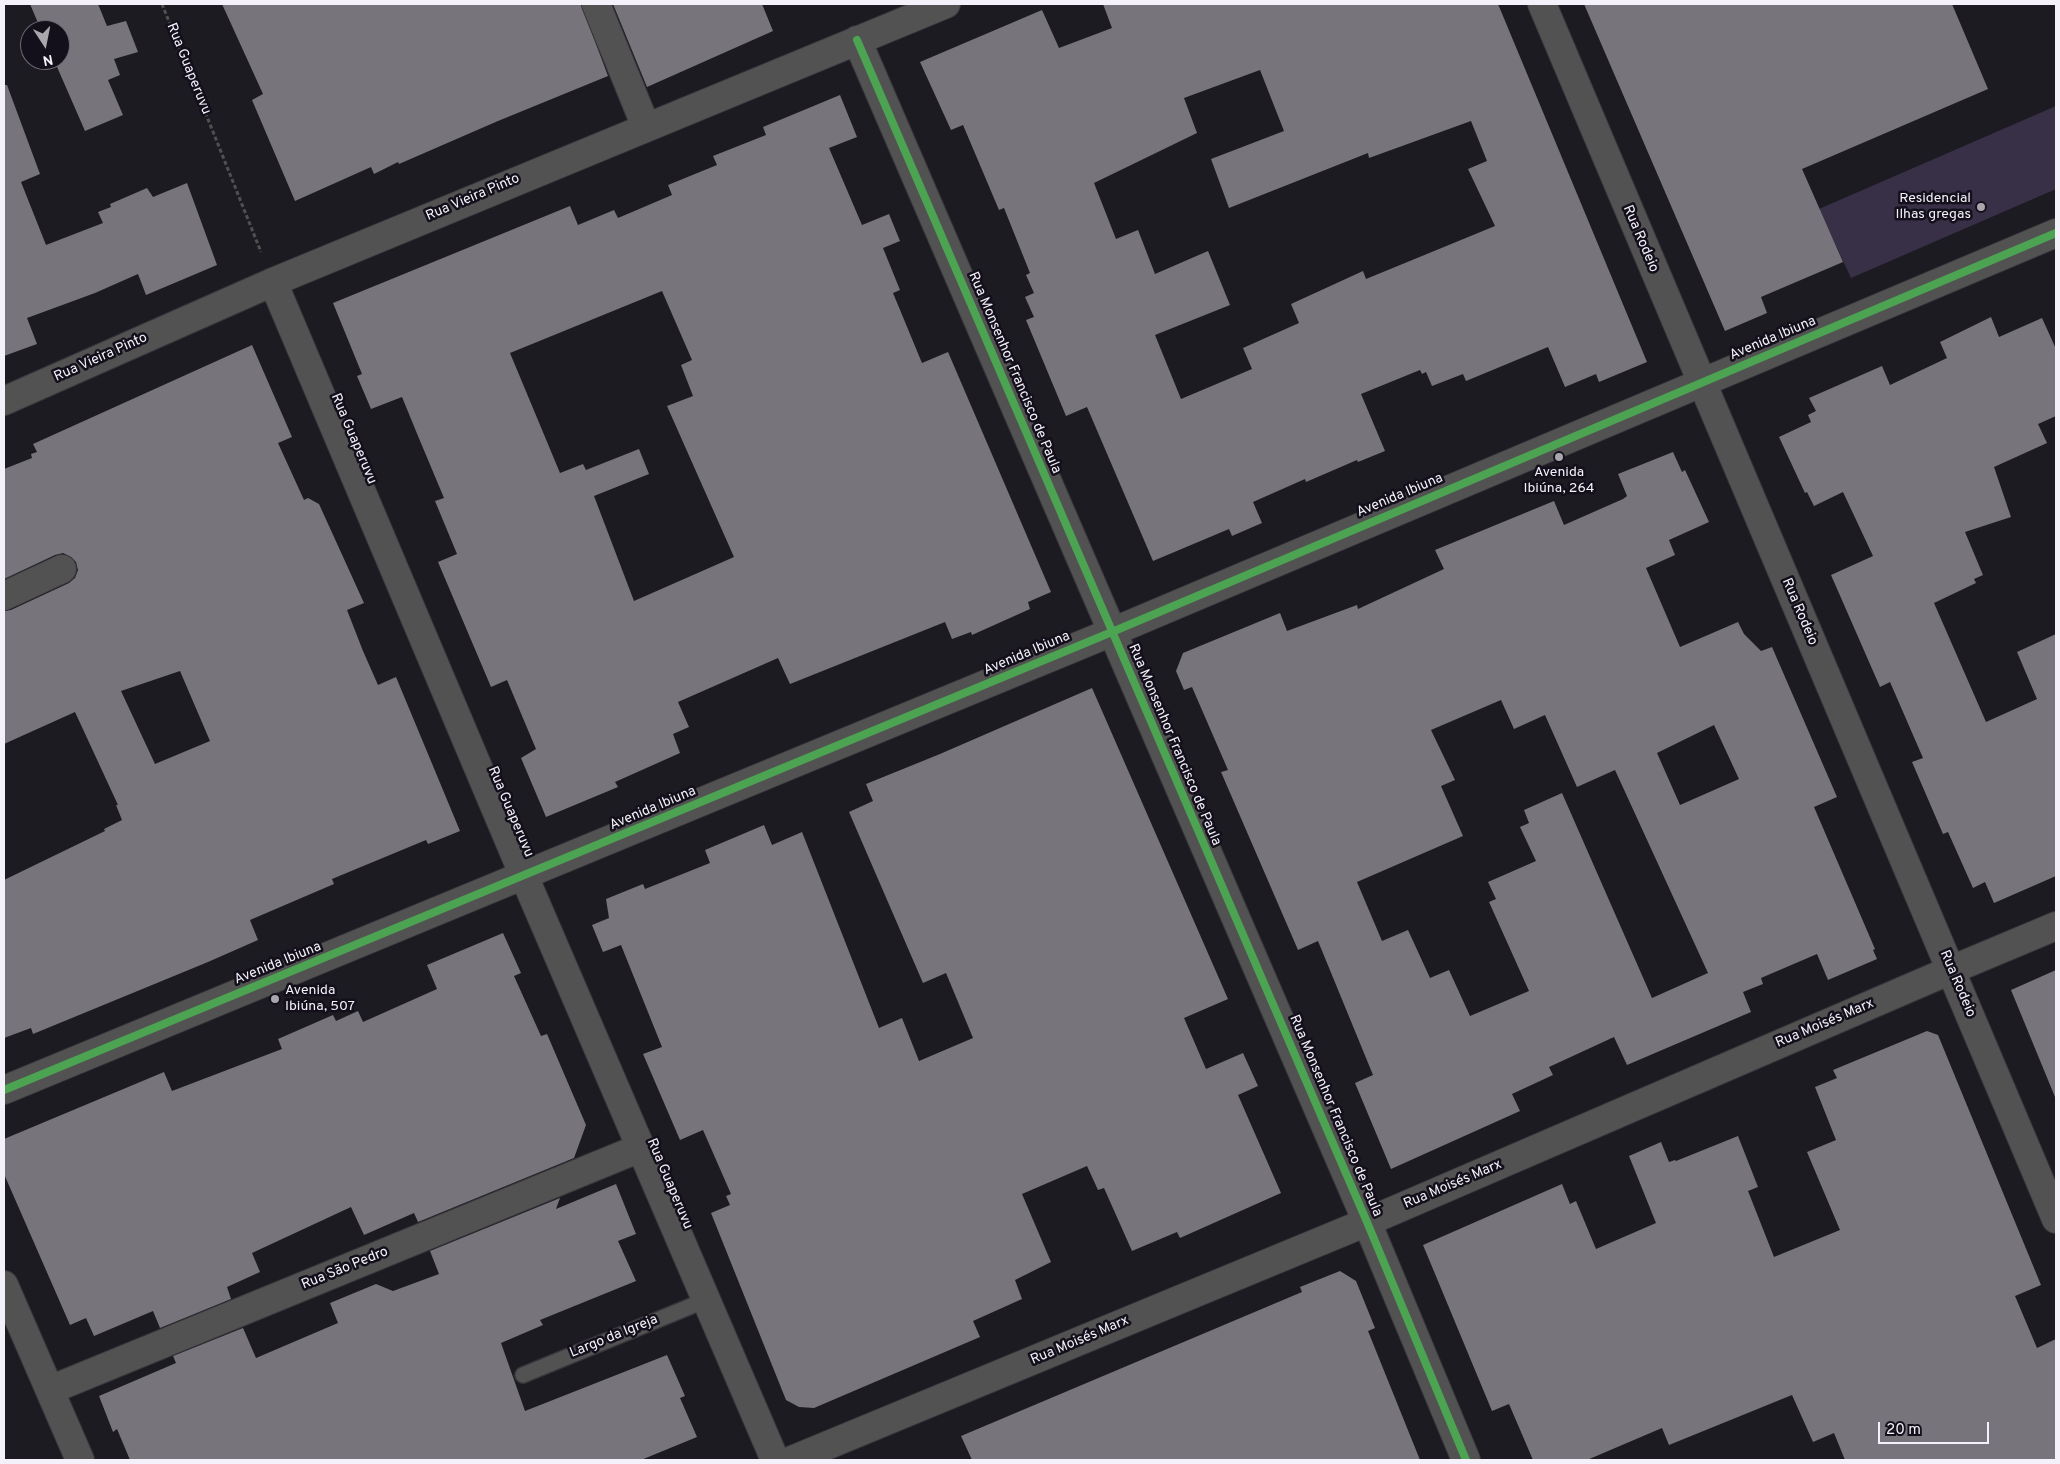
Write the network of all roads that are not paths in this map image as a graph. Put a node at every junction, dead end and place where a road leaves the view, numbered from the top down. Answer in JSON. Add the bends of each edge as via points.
{"nodes":[{"id":1,"x":596,"y":4,"type":"edge"},
{"id":2,"x":946,"y":4,"type":"edge"},
{"id":3,"x":1542,"y":4,"type":"edge"},
{"id":4,"x":857,"y":40,"type":"junction"},
{"id":5,"x":646,"y":127,"type":"junction"},
{"id":6,"x":2056,"y":233,"type":"edge"},
{"id":7,"x":273,"y":282,"type":"junction"},
{"id":8,"x":1701,"y":383,"type":"junction"},
{"id":9,"x":4,"y":401,"type":"edge"},
{"id":10,"x":62,"y":569,"type":"dead end"},
{"id":11,"x":4,"y":596,"type":"edge"},
{"id":12,"x":1112,"y":632,"type":"junction"},
{"id":13,"x":524,"y":876,"type":"junction"},
{"id":14,"x":2056,"y":926,"type":"edge"},
{"id":15,"x":1952,"y":970,"type":"junction"},
{"id":16,"x":4,"y":1090,"type":"edge"},
{"id":17,"x":640,"y":1148,"type":"junction"},
{"id":18,"x":2056,"y":1219,"type":"edge"},
{"id":19,"x":1367,"y":1222,"type":"junction"},
{"id":20,"x":4,"y":1285,"type":"edge"},
{"id":21,"x":706,"y":1300,"type":"junction"},
{"id":22,"x":522,"y":1375,"type":"dead end"},
{"id":23,"x":50,"y":1390,"type":"junction"},
{"id":24,"x":80,"y":1460,"type":"edge"},
{"id":25,"x":775,"y":1460,"type":"edge"},
{"id":26,"x":792,"y":1460,"type":"edge"},
{"id":27,"x":1466,"y":1460,"type":"edge"}],
"edges":[{"from":1,"to":5,"type":"street"},
{"from":2,"to":4,"type":"street","name":"Rua Vieira Pinto"},
{"from":3,"to":8,"type":"street","name":"Rua Rodeio"},
{"from":4,"to":5,"type":"street","name":"Rua Vieira Pinto"},
{"from":4,"to":12,"type":"street","name":"Rua Monsenhor Francisco de Paula"},
{"from":5,"to":7,"type":"street","name":"Rua Vieira Pinto"},
{"from":6,"to":8,"type":"street","name":"Avenida Ibiuna"},
{"from":7,"to":9,"type":"street","name":"Rua Vieira Pinto"},
{"from":7,"to":13,"type":"street","name":"Rua Guaperuvu"},
{"from":8,"to":12,"type":"street","name":"Avenida Ibiuna"},
{"from":8,"to":15,"type":"street","name":"Rua Rodeio"},
{"from":10,"to":11,"type":"street"},
{"from":12,"to":13,"type":"street","name":"Avenida Ibiuna"},
{"from":12,"to":19,"type":"street","name":"Rua Monsenhor Francisco de Paula"},
{"from":13,"to":16,"type":"street","name":"Avenida Ibiuna"},
{"from":13,"to":17,"type":"street","name":"Rua Guaperuvu"},
{"from":14,"to":15,"type":"street","name":"Rua Moisés Marx"},
{"from":15,"to":18,"type":"street","name":"Rua Rodeio"},
{"from":15,"to":19,"type":"street","name":"Rua Moisés Marx"},
{"from":17,"to":21,"type":"street","name":"Rua Guaperuvu"},
{"from":17,"to":23,"type":"street","name":"Rua São Pedro"},
{"from":19,"to":26,"type":"street","name":"Rua Moisés Marx"},
{"from":19,"to":27,"type":"street","name":"Rua Monsenhor Francisco de Paula"},
{"from":20,"to":23,"type":"street"},
{"from":21,"to":22,"type":"lane","name":"Largo da Igreja"},
{"from":21,"to":25,"type":"street","name":"Rua Guaperuvu"},
{"from":23,"to":24,"type":"street"}]}
